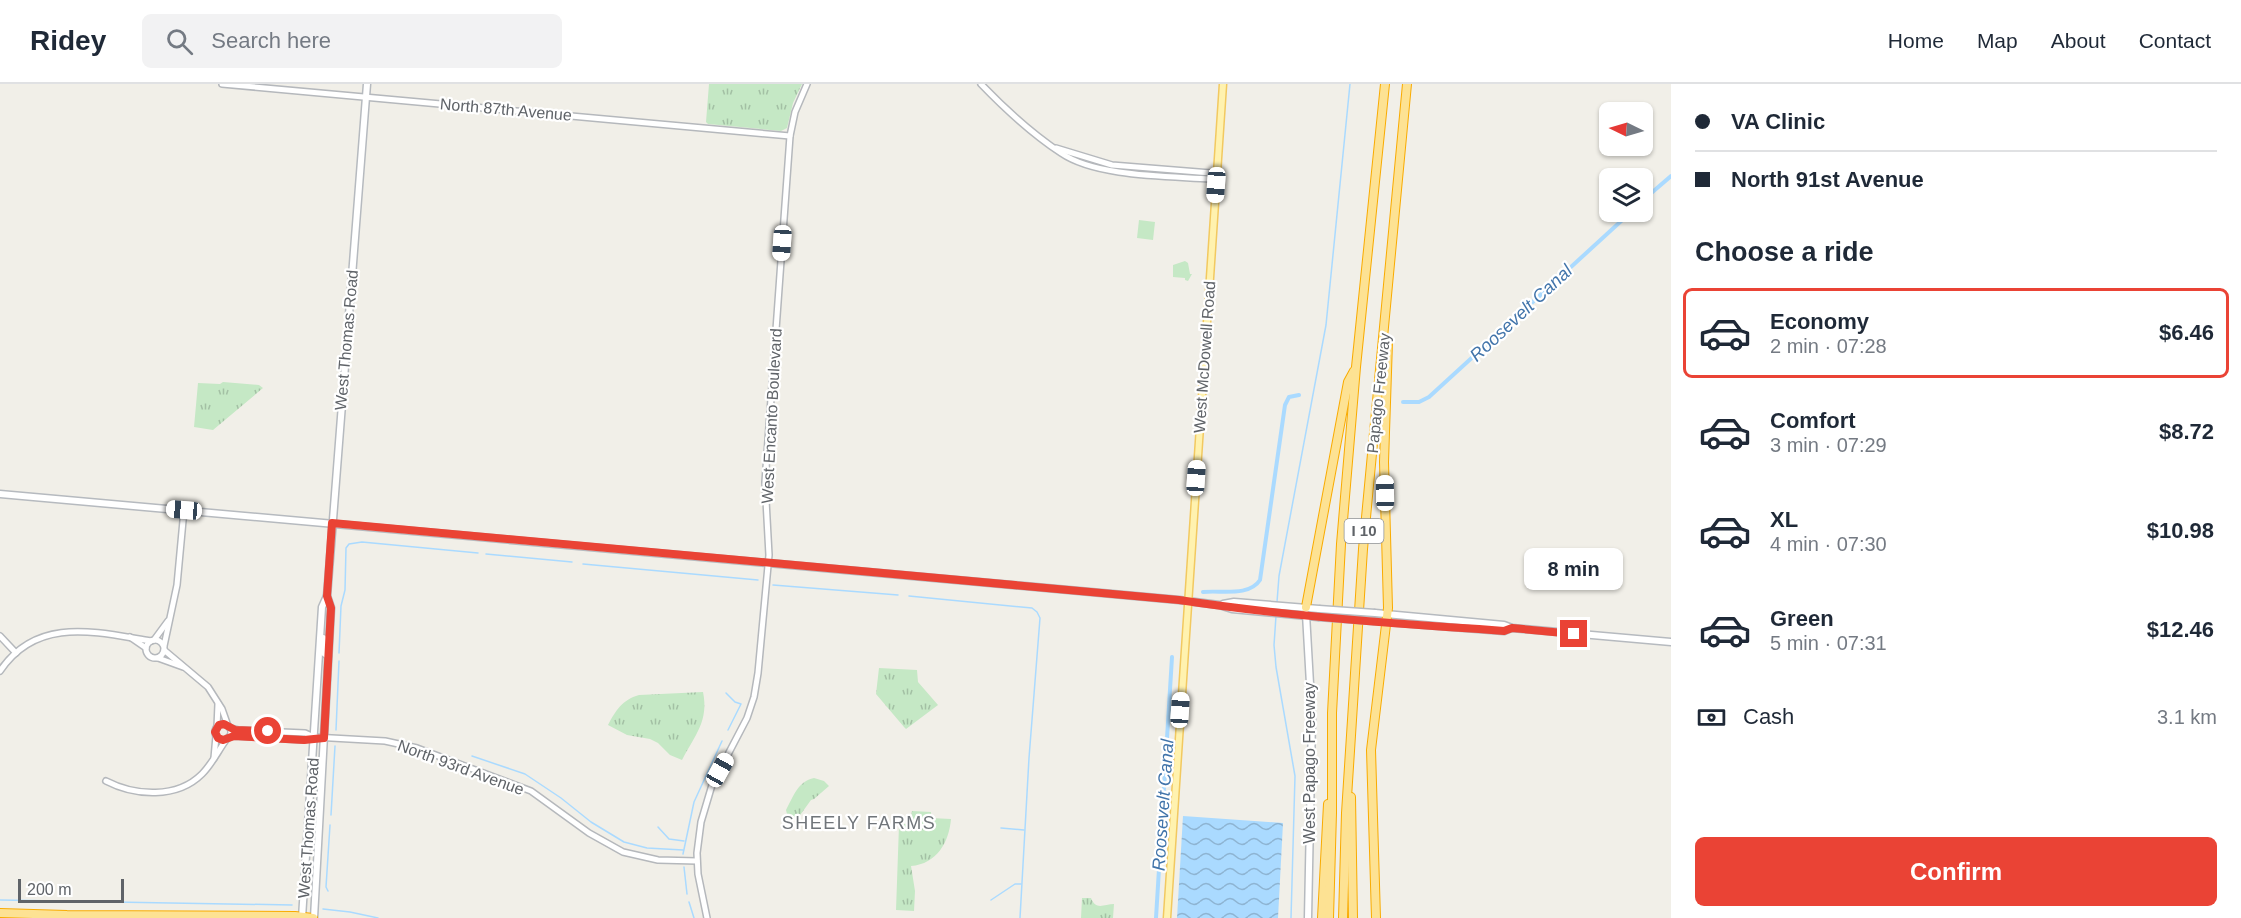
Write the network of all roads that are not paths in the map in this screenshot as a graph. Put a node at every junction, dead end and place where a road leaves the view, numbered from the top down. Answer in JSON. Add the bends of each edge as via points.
{"nodes":[{"id":1,"x":222,"y":84,"type":"edge"},
{"id":2,"x":367,"y":84,"type":"edge"},
{"id":3,"x":807,"y":84,"type":"edge"},
{"id":4,"x":981,"y":84,"type":"edge"},
{"id":5,"x":1223,"y":84,"type":"edge"},
{"id":6,"x":1385,"y":84,"type":"edge"},
{"id":7,"x":1407,"y":84,"type":"edge"},
{"id":8,"x":366,"y":96,"type":"junction"},
{"id":9,"x":790,"y":136,"type":"junction"},
{"id":10,"x":1216,"y":177,"type":"junction"},
{"id":11,"x":1388,"y":295,"type":"junction"},
{"id":12,"x":1356,"y":367,"type":"junction"},
{"id":13,"x":0,"y":494,"type":"edge"},
{"id":14,"x":184,"y":510,"type":"junction"},
{"id":15,"x":332,"y":523,"type":"junction"},
{"id":16,"x":769,"y":564,"type":"junction"},
{"id":17,"x":327,"y":596,"type":"junction"},
{"id":18,"x":1187,"y":602,"type":"junction"},
{"id":19,"x":1219,"y":605,"type":"junction"},
{"id":20,"x":1306,"y":612,"type":"junction"},
{"id":21,"x":1387,"y":618,"type":"junction"},
{"id":22,"x":168,"y":621,"type":"junction"},
{"id":23,"x":321,"y":626,"type":"junction"},
{"id":24,"x":0,"y":636,"type":"edge"},
{"id":25,"x":130,"y":637,"type":"junction"},
{"id":26,"x":152,"y":640,"type":"junction"},
{"id":27,"x":1671,"y":642,"type":"edge"},
{"id":28,"x":146,"y":648,"type":"junction"},
{"id":29,"x":164,"y":648,"type":"junction"},
{"id":30,"x":16,"y":653,"type":"junction"},
{"id":31,"x":328,"y":656,"type":"junction"},
{"id":32,"x":158,"y":658,"type":"junction"},
{"id":33,"x":183,"y":667,"type":"junction"},
{"id":34,"x":0,"y":671,"type":"edge"},
{"id":35,"x":317,"y":678,"type":"junction"},
{"id":36,"x":218,"y":704,"type":"junction"},
{"id":37,"x":228,"y":725,"type":"junction"},
{"id":38,"x":217,"y":727,"type":"junction"},
{"id":39,"x":281,"y":732,"type":"junction"},
{"id":40,"x":216,"y":736,"type":"junction"},
{"id":41,"x":254,"y":737,"type":"junction"},
{"id":42,"x":314,"y":737,"type":"junction"},
{"id":43,"x":324,"y":738,"type":"junction"},
{"id":44,"x":228,"y":739,"type":"junction"},
{"id":45,"x":213,"y":760,"type":"junction"},
{"id":46,"x":1332,"y":767,"type":"junction"},
{"id":47,"x":1349,"y":768,"type":"junction"},
{"id":48,"x":106,"y":781,"type":"dead end"},
{"id":49,"x":309,"y":816,"type":"junction"},
{"id":50,"x":318,"y":821,"type":"junction"},
{"id":51,"x":697,"y":861,"type":"junction"},
{"id":52,"x":0,"y":915,"type":"edge"},
{"id":53,"x":302,"y":917,"type":"edge"},
{"id":54,"x":17,"y":918,"type":"edge"},
{"id":55,"x":314,"y":918,"type":"edge"},
{"id":56,"x":707,"y":918,"type":"edge"},
{"id":57,"x":1167,"y":918,"type":"edge"},
{"id":58,"x":1308,"y":918,"type":"edge"},
{"id":59,"x":1322,"y":918,"type":"edge"},
{"id":60,"x":1329,"y":918,"type":"edge"},
{"id":61,"x":1343,"y":918,"type":"edge"},
{"id":62,"x":1353,"y":918,"type":"edge"},
{"id":63,"x":1376,"y":918,"type":"edge"}],
"edges":[{"from":1,"to":8,"type":"street","name":"North 87th Avenue"},
{"from":2,"to":8,"type":"main road","name":"West Thomas Road"},
{"from":3,"to":9,"type":"street","name":"West Encanto Boulevard"},
{"from":4,"to":10,"type":"street","via":[[1021,124],[1055,148],[1117,169]]},
{"from":5,"to":10,"type":"main road","name":"West McDowell Road"},
{"from":6,"to":12,"type":"highway","name":"Papago Freeway","number":"I 10"},
{"from":7,"to":11,"type":"highway","name":"Papago Freeway","number":"I 10"},
{"from":8,"to":9,"type":"street","name":"North 87th Avenue"},
{"from":8,"to":15,"type":"main road","name":"West Thomas Road"},
{"from":9,"to":16,"type":"street","name":"West Encanto Boulevard","via":[[764,499]]},
{"from":10,"to":18,"type":"main road","name":"West McDowell Road"},
{"from":11,"to":21,"type":"highway","via":[[1384,462]]},
{"from":11,"to":47,"type":"highway","name":"Papago Freeway","number":"I 10","via":[[1363,549]]},
{"from":12,"to":20,"type":"highway","via":[[1348,382]]},
{"from":12,"to":46,"type":"highway","name":"Papago Freeway","number":"I 10","via":[[1341,544]]},
{"from":13,"to":14,"type":"main road"},
{"from":14,"to":15,"type":"main road"},
{"from":14,"to":22,"type":"street","via":[[177,585]]},
{"from":15,"to":16,"type":"main road"},
{"from":15,"to":17,"type":"main road","name":"West Thomas Road"},
{"from":16,"to":18,"type":"main road"},
{"from":16,"to":51,"type":"street","name":"West Encanto Boulevard","via":[[754,697],[743,728],[706,801]]},
{"from":17,"to":23,"type":"main road","name":"West Thomas Road"},
{"from":17,"to":31,"type":"main road","name":"West Thomas Road","via":[[331,608]]},
{"from":18,"to":19,"type":"main road"},
{"from":18,"to":57,"type":"main road","name":"West McDowell Road"},
{"from":19,"to":20,"type":"main road","via":[[1287,614]]},
{"from":19,"to":20,"type":"main road","via":[[1234,602],[1287,606]]},
{"from":20,"to":21,"type":"main road","bridge":true,"via":[[1319,609],[1374,613]]},
{"from":20,"to":21,"type":"main road","bridge":true,"via":[[1318,617],[1374,621]]},
{"from":20,"to":58,"type":"main road","name":"West Papago Freeway","via":[[1312,719]]},
{"from":21,"to":27,"type":"main road","via":[[1504,631],[1512,628]]},
{"from":21,"to":63,"type":"highway","via":[[1371,750]]},
{"from":22,"to":26,"type":"street"},
{"from":22,"to":29,"type":"street"},
{"from":23,"to":31,"type":"main road","via":[[324,653]]},
{"from":23,"to":35,"type":"main road","name":"West Thomas Road"},
{"from":24,"to":30,"type":"street"},
{"from":25,"to":26,"type":"street"},
{"from":25,"to":28,"type":"street"},
{"from":25,"to":30,"type":"street","via":[[53,633],[28,642]]},
{"from":26,"to":28,"type":"street"},
{"from":26,"to":29,"type":"street","via":[[160,641]]},
{"from":28,"to":32,"type":"street","via":[[150,657]]},
{"from":29,"to":32,"type":"street"},
{"from":29,"to":33,"type":"street"},
{"from":30,"to":34,"type":"street"},
{"from":31,"to":35,"type":"main road"},
{"from":31,"to":43,"type":"main road","name":"West Thomas Road"},
{"from":32,"to":33,"type":"street"},
{"from":33,"to":36,"type":"street","via":[[203,682]]},
{"from":35,"to":42,"type":"main road","name":"West Thomas Road"},
{"from":36,"to":37,"type":"street"},
{"from":36,"to":38,"type":"street"},
{"from":37,"to":38,"type":"street"},
{"from":37,"to":39,"type":"street","name":"North 93rd Avenue","via":[[242,730]]},
{"from":37,"to":44,"type":"street"},
{"from":38,"to":40,"type":"street"},
{"from":39,"to":41,"type":"street"},
{"from":39,"to":42,"type":"street","name":"North 93rd Avenue"},
{"from":40,"to":44,"type":"street"},
{"from":40,"to":45,"type":"street"},
{"from":41,"to":42,"type":"street","name":"North 93rd Avenue"},
{"from":41,"to":44,"type":"street","name":"North 93rd Avenue"},
{"from":42,"to":43,"type":"street","name":"North 93rd Avenue"},
{"from":42,"to":49,"type":"main road","name":"West Thomas Road"},
{"from":43,"to":50,"type":"main road","name":"West Thomas Road"},
{"from":43,"to":51,"type":"street","name":"North 93rd Avenue","via":[[385,741],[417,748],[531,791],[622,852],[657,861]]},
{"from":44,"to":45,"type":"street"},
{"from":45,"to":48,"type":"street","via":[[196,779],[170,791],[131,790]]},
{"from":46,"to":59,"type":"highway"},
{"from":46,"to":60,"type":"highway","name":"Papago Freeway","number":"I 10"},
{"from":47,"to":61,"type":"highway","name":"Papago Freeway","number":"I 10"},
{"from":47,"to":62,"type":"highway"},
{"from":49,"to":50,"type":"main road"},
{"from":49,"to":53,"type":"main road","name":"West Thomas Road"},
{"from":50,"to":55,"type":"main road","name":"West Thomas Road"},
{"from":51,"to":56,"type":"street","name":"West Encanto Boulevard"},
{"from":52,"to":53,"type":"highway"},
{"from":52,"to":54,"type":"highway"},
{"from":53,"to":55,"type":"highway"}]}
